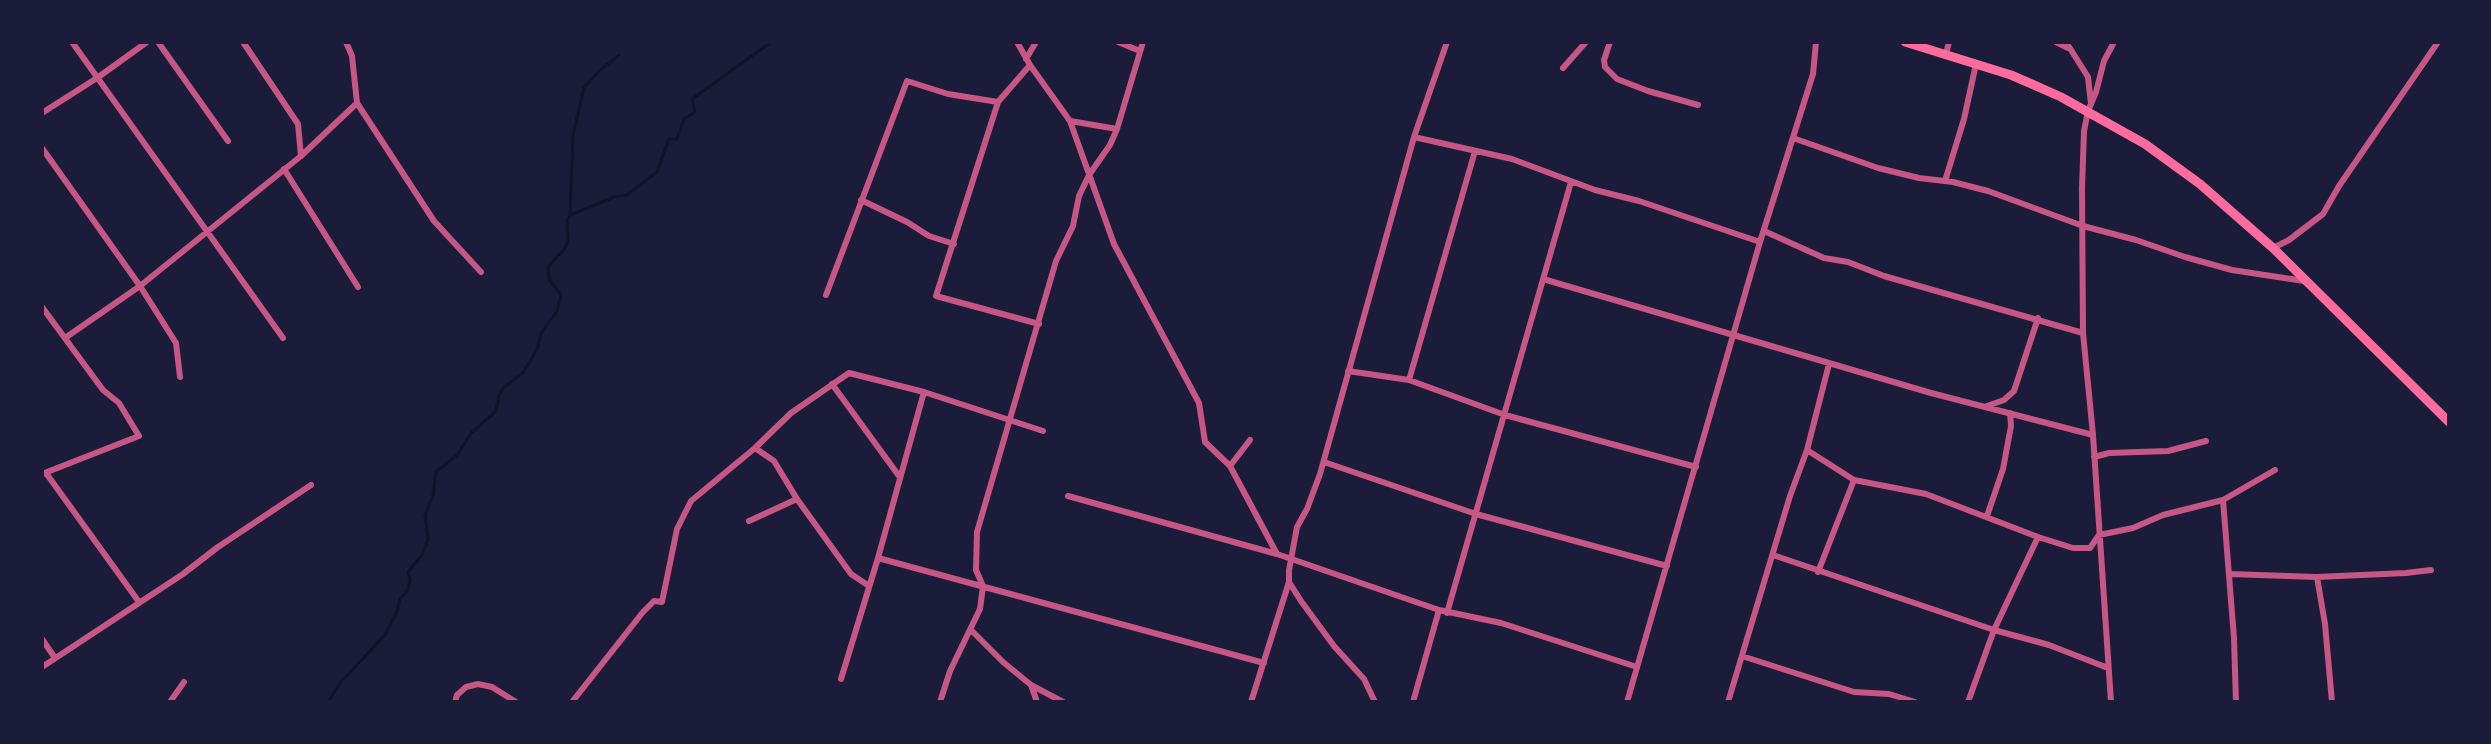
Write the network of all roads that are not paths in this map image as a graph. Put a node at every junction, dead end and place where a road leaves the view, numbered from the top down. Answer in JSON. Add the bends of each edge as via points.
{"nodes":[{"id":1,"x":72,"y":42,"type":"edge"},
{"id":2,"x":147,"y":42,"type":"edge"},
{"id":3,"x":158,"y":42,"type":"edge"},
{"id":4,"x":243,"y":42,"type":"edge"},
{"id":5,"x":346,"y":42,"type":"edge"},
{"id":6,"x":1017,"y":42,"type":"edge"},
{"id":7,"x":1036,"y":42,"type":"edge"},
{"id":8,"x":1118,"y":42,"type":"edge"},
{"id":9,"x":1143,"y":42,"type":"edge"},
{"id":10,"x":1447,"y":42,"type":"edge"},
{"id":11,"x":1586,"y":42,"type":"edge"},
{"id":12,"x":1610,"y":42,"type":"edge"},
{"id":13,"x":1816,"y":42,"type":"edge"},
{"id":14,"x":1905,"y":42,"type":"edge"},
{"id":15,"x":1949,"y":42,"type":"edge"},
{"id":16,"x":2056,"y":42,"type":"edge"},
{"id":17,"x":2066,"y":42,"type":"edge"},
{"id":18,"x":2114,"y":42,"type":"edge"},
{"id":19,"x":2438,"y":42,"type":"edge"},
{"id":20,"x":2071,"y":49,"type":"junction"},
{"id":21,"x":1140,"y":51,"type":"junction"},
{"id":22,"x":1946,"y":54,"type":"junction"},
{"id":23,"x":1028,"y":62,"type":"junction"},
{"id":24,"x":1976,"y":64,"type":"junction"},
{"id":25,"x":1563,"y":68,"type":"dead end"},
{"id":26,"x":97,"y":78,"type":"junction"},
{"id":27,"x":998,"y":102,"type":"junction"},
{"id":28,"x":357,"y":103,"type":"junction"},
{"id":29,"x":1698,"y":105,"type":"dead end"},
{"id":30,"x":2090,"y":108,"type":"junction"},
{"id":31,"x":42,"y":113,"type":"edge"},
{"id":32,"x":1070,"y":121,"type":"junction"},
{"id":33,"x":1117,"y":129,"type":"junction"},
{"id":34,"x":1414,"y":137,"type":"junction"},
{"id":35,"x":1793,"y":138,"type":"junction"},
{"id":36,"x":228,"y":141,"type":"dead end"},
{"id":37,"x":42,"y":148,"type":"edge"},
{"id":38,"x":1475,"y":151,"type":"junction"},
{"id":39,"x":301,"y":156,"type":"junction"},
{"id":40,"x":284,"y":169,"type":"junction"},
{"id":41,"x":1089,"y":175,"type":"junction"},
{"id":42,"x":1945,"y":181,"type":"junction"},
{"id":43,"x":1571,"y":182,"type":"junction"},
{"id":44,"x":861,"y":200,"type":"junction"},
{"id":45,"x":2083,"y":226,"type":"junction"},
{"id":46,"x":206,"y":231,"type":"junction"},
{"id":47,"x":1764,"y":231,"type":"junction"},
{"id":48,"x":1760,"y":242,"type":"junction"},
{"id":49,"x":954,"y":244,"type":"junction"},
{"id":50,"x":2273,"y":248,"type":"junction"},
{"id":51,"x":481,"y":272,"type":"dead end"},
{"id":52,"x":1543,"y":279,"type":"junction"},
{"id":53,"x":2307,"y":281,"type":"junction"},
{"id":54,"x":140,"y":286,"type":"junction"},
{"id":55,"x":358,"y":287,"type":"dead end"},
{"id":56,"x":826,"y":295,"type":"dead end"},
{"id":57,"x":42,"y":307,"type":"edge"},
{"id":58,"x":2038,"y":318,"type":"junction"},
{"id":59,"x":1039,"y":324,"type":"junction"},
{"id":60,"x":2083,"y":333,"type":"junction"},
{"id":61,"x":1734,"y":336,"type":"junction"},
{"id":62,"x":65,"y":338,"type":"junction"},
{"id":63,"x":283,"y":338,"type":"dead end"},
{"id":64,"x":1829,"y":364,"type":"junction"},
{"id":65,"x":1348,"y":371,"type":"junction"},
{"id":66,"x":180,"y":377,"type":"dead end"},
{"id":67,"x":1409,"y":380,"type":"junction"},
{"id":68,"x":832,"y":384,"type":"junction"},
{"id":69,"x":924,"y":392,"type":"junction"},
{"id":70,"x":1984,"y":406,"type":"junction"},
{"id":71,"x":2010,"y":413,"type":"junction"},
{"id":72,"x":1505,"y":415,"type":"junction"},
{"id":73,"x":1009,"y":421,"type":"junction"},
{"id":74,"x":2449,"y":422,"type":"edge"},
{"id":75,"x":1043,"y":431,"type":"dead end"},
{"id":76,"x":2093,"y":435,"type":"junction"},
{"id":77,"x":1250,"y":440,"type":"dead end"},
{"id":78,"x":2206,"y":441,"type":"dead end"},
{"id":79,"x":755,"y":448,"type":"junction"},
{"id":80,"x":1807,"y":450,"type":"junction"},
{"id":81,"x":2094,"y":457,"type":"junction"},
{"id":82,"x":1324,"y":462,"type":"junction"},
{"id":83,"x":1230,"y":466,"type":"junction"},
{"id":84,"x":1696,"y":467,"type":"junction"},
{"id":85,"x":2275,"y":470,"type":"dead end"},
{"id":86,"x":44,"y":473,"type":"edge"},
{"id":87,"x":899,"y":476,"type":"junction"},
{"id":88,"x":1854,"y":480,"type":"junction"},
{"id":89,"x":311,"y":485,"type":"dead end"},
{"id":90,"x":1068,"y":496,"type":"dead end"},
{"id":91,"x":797,"y":499,"type":"junction"},
{"id":92,"x":2223,"y":500,"type":"junction"},
{"id":93,"x":1476,"y":514,"type":"junction"},
{"id":94,"x":1987,"y":516,"type":"junction"},
{"id":95,"x":749,"y":521,"type":"dead end"},
{"id":96,"x":2099,"y":535,"type":"junction"},
{"id":97,"x":2038,"y":537,"type":"junction"},
{"id":98,"x":1277,"y":554,"type":"junction"},
{"id":99,"x":1773,"y":555,"type":"junction"},
{"id":100,"x":878,"y":558,"type":"junction"},
{"id":101,"x":1291,"y":559,"type":"junction"},
{"id":102,"x":1667,"y":566,"type":"junction"},
{"id":103,"x":2431,"y":570,"type":"dead end"},
{"id":104,"x":1818,"y":572,"type":"junction"},
{"id":105,"x":2229,"y":574,"type":"junction"},
{"id":106,"x":2317,"y":577,"type":"junction"},
{"id":107,"x":1289,"y":582,"type":"junction"},
{"id":108,"x":869,"y":586,"type":"junction"},
{"id":109,"x":983,"y":586,"type":"junction"},
{"id":110,"x":139,"y":602,"type":"junction"},
{"id":111,"x":1439,"y":610,"type":"junction"},
{"id":112,"x":1447,"y":613,"type":"junction"},
{"id":113,"x":971,"y":630,"type":"junction"},
{"id":114,"x":1994,"y":630,"type":"junction"},
{"id":115,"x":42,"y":639,"type":"edge"},
{"id":116,"x":1742,"y":656,"type":"junction"},
{"id":117,"x":55,"y":658,"type":"junction"},
{"id":118,"x":1264,"y":663,"type":"junction"},
{"id":119,"x":42,"y":667,"type":"edge"},
{"id":120,"x":1637,"y":667,"type":"junction"},
{"id":121,"x":2108,"y":668,"type":"junction"},
{"id":122,"x":841,"y":679,"type":"dead end"},
{"id":123,"x":184,"y":682,"type":"dead end"},
{"id":124,"x":1031,"y":685,"type":"junction"},
{"id":125,"x":170,"y":702,"type":"edge"},
{"id":126,"x":455,"y":702,"type":"edge"},
{"id":127,"x":516,"y":702,"type":"edge"},
{"id":128,"x":572,"y":702,"type":"edge"},
{"id":129,"x":940,"y":702,"type":"edge"},
{"id":130,"x":1037,"y":702,"type":"edge"},
{"id":131,"x":1063,"y":702,"type":"edge"},
{"id":132,"x":1251,"y":702,"type":"edge"},
{"id":133,"x":1375,"y":702,"type":"edge"},
{"id":134,"x":1413,"y":702,"type":"edge"},
{"id":135,"x":1627,"y":702,"type":"edge"},
{"id":136,"x":1728,"y":702,"type":"edge"},
{"id":137,"x":1915,"y":702,"type":"edge"},
{"id":138,"x":1968,"y":702,"type":"edge"},
{"id":139,"x":2111,"y":702,"type":"edge"},
{"id":140,"x":2236,"y":702,"type":"edge"},
{"id":141,"x":2332,"y":702,"type":"edge"}],
"edges":[{"from":1,"to":26,"type":"street"},
{"from":2,"to":26,"type":"street"},
{"from":3,"to":36,"type":"street"},
{"from":4,"to":39,"type":"street","via":[[298,124]]},
{"from":5,"to":28,"type":"street"},
{"from":6,"to":23,"type":"street"},
{"from":7,"to":23,"type":"street"},
{"from":8,"to":21,"type":"street"},
{"from":9,"to":21,"type":"street"},
{"from":10,"to":34,"type":"street"},
{"from":11,"to":25,"type":"street"},
{"from":12,"to":29,"type":"street","via":[[1605,67],[1617,79]]},
{"from":13,"to":35,"type":"street","via":[[1813,74]]},
{"from":14,"to":22,"type":"highway"},
{"from":15,"to":22,"type":"street"},
{"from":16,"to":20,"type":"street"},
{"from":17,"to":20,"type":"street"},
{"from":18,"to":30,"type":"street"},
{"from":19,"to":50,"type":"street","via":[[2323,214]]},
{"from":20,"to":30,"type":"street","via":[[2088,77]]},
{"from":21,"to":33,"type":"street"},
{"from":22,"to":24,"type":"highway"},
{"from":23,"to":27,"type":"street"},
{"from":23,"to":32,"type":"street"},
{"from":24,"to":30,"type":"highway"},
{"from":24,"to":42,"type":"street"},
{"from":26,"to":31,"type":"street"},
{"from":26,"to":46,"type":"street"},
{"from":27,"to":44,"type":"street","via":[[907,81]]},
{"from":27,"to":49,"type":"street"},
{"from":28,"to":39,"type":"street"},
{"from":28,"to":51,"type":"street","via":[[434,221]]},
{"from":30,"to":45,"type":"street","via":[[2084,131]]},
{"from":30,"to":50,"type":"highway","via":[[2200,184]]},
{"from":32,"to":33,"type":"street"},
{"from":32,"to":41,"type":"street"},
{"from":33,"to":41,"type":"street"},
{"from":34,"to":38,"type":"street"},
{"from":34,"to":65,"type":"street"},
{"from":35,"to":42,"type":"street","via":[[1878,168]]},
{"from":35,"to":47,"type":"street"},
{"from":37,"to":54,"type":"street"},
{"from":38,"to":43,"type":"street"},
{"from":38,"to":67,"type":"street"},
{"from":39,"to":40,"type":"street"},
{"from":40,"to":46,"type":"street"},
{"from":40,"to":55,"type":"street"},
{"from":41,"to":59,"type":"street"},
{"from":41,"to":83,"type":"street","via":[[1114,244],[1199,403],[1205,442]]},
{"from":42,"to":45,"type":"street"},
{"from":43,"to":48,"type":"street"},
{"from":43,"to":52,"type":"street"},
{"from":44,"to":49,"type":"street"},
{"from":44,"to":56,"type":"street"},
{"from":45,"to":53,"type":"street","via":[[2232,270]]},
{"from":45,"to":60,"type":"street"},
{"from":46,"to":54,"type":"street"},
{"from":46,"to":63,"type":"street"},
{"from":47,"to":48,"type":"street"},
{"from":47,"to":58,"type":"street","via":[[1824,258]]},
{"from":48,"to":61,"type":"street"},
{"from":49,"to":59,"type":"street","via":[[936,296]]},
{"from":50,"to":53,"type":"highway"},
{"from":52,"to":61,"type":"street"},
{"from":52,"to":72,"type":"street"},
{"from":53,"to":74,"type":"highway"},
{"from":54,"to":62,"type":"street"},
{"from":54,"to":66,"type":"street","via":[[176,343]]},
{"from":57,"to":62,"type":"street"},
{"from":58,"to":60,"type":"street"},
{"from":58,"to":70,"type":"street","via":[[2014,391]]},
{"from":59,"to":73,"type":"street"},
{"from":60,"to":76,"type":"street"},
{"from":61,"to":64,"type":"street"},
{"from":61,"to":84,"type":"street"},
{"from":62,"to":86,"type":"street","via":[[139,436]]},
{"from":64,"to":70,"type":"street"},
{"from":64,"to":80,"type":"street"},
{"from":65,"to":67,"type":"street"},
{"from":65,"to":82,"type":"street"},
{"from":67,"to":72,"type":"street"},
{"from":68,"to":69,"type":"street","via":[[849,373]]},
{"from":68,"to":79,"type":"street"},
{"from":68,"to":87,"type":"street"},
{"from":69,"to":73,"type":"street"},
{"from":69,"to":87,"type":"street"},
{"from":70,"to":71,"type":"street"},
{"from":71,"to":76,"type":"street"},
{"from":71,"to":94,"type":"street","via":[[2003,469]]},
{"from":72,"to":84,"type":"street"},
{"from":72,"to":93,"type":"street"},
{"from":73,"to":75,"type":"street"},
{"from":73,"to":109,"type":"street","via":[[977,532],[976,570]]},
{"from":76,"to":81,"type":"street"},
{"from":77,"to":83,"type":"street"},
{"from":78,"to":81,"type":"street","via":[[2168,451]]},
{"from":79,"to":91,"type":"street","via":[[774,461]]},
{"from":79,"to":128,"type":"street","via":[[691,501],[677,529],[662,602],[654,601],[643,612]]},
{"from":80,"to":88,"type":"street"},
{"from":80,"to":99,"type":"street"},
{"from":81,"to":96,"type":"street"},
{"from":82,"to":93,"type":"street"},
{"from":82,"to":101,"type":"street","via":[[1297,527]]},
{"from":83,"to":98,"type":"street"},
{"from":84,"to":102,"type":"street"},
{"from":85,"to":92,"type":"street"},
{"from":86,"to":110,"type":"street"},
{"from":87,"to":100,"type":"street"},
{"from":88,"to":94,"type":"street","via":[[1926,494]]},
{"from":88,"to":104,"type":"street"},
{"from":89,"to":110,"type":"street"},
{"from":90,"to":98,"type":"street"},
{"from":91,"to":95,"type":"street"},
{"from":91,"to":108,"type":"street","via":[[851,574]]},
{"from":92,"to":96,"type":"street"},
{"from":92,"to":105,"type":"street"},
{"from":93,"to":102,"type":"street"},
{"from":93,"to":112,"type":"street"},
{"from":94,"to":97,"type":"street"},
{"from":96,"to":97,"type":"street","via":[[2090,548]]},
{"from":96,"to":121,"type":"street"},
{"from":97,"to":114,"type":"street"},
{"from":98,"to":101,"type":"street"},
{"from":99,"to":104,"type":"street"},
{"from":99,"to":116,"type":"street"},
{"from":100,"to":108,"type":"street"},
{"from":100,"to":109,"type":"street"},
{"from":101,"to":107,"type":"street"},
{"from":101,"to":111,"type":"street"},
{"from":102,"to":120,"type":"street"},
{"from":103,"to":106,"type":"street"},
{"from":104,"to":114,"type":"street"},
{"from":105,"to":106,"type":"street"},
{"from":105,"to":140,"type":"street"},
{"from":106,"to":141,"type":"street"},
{"from":107,"to":118,"type":"street"},
{"from":107,"to":133,"type":"street","via":[[1364,679]]},
{"from":108,"to":122,"type":"street"},
{"from":109,"to":113,"type":"street"},
{"from":109,"to":118,"type":"street"},
{"from":110,"to":117,"type":"street"},
{"from":111,"to":112,"type":"street"},
{"from":111,"to":134,"type":"street"},
{"from":112,"to":120,"type":"street","via":[[1501,623]]},
{"from":113,"to":124,"type":"street"},
{"from":113,"to":129,"type":"street"},
{"from":114,"to":121,"type":"street"},
{"from":114,"to":138,"type":"street"},
{"from":115,"to":117,"type":"street"},
{"from":116,"to":136,"type":"street"},
{"from":116,"to":137,"type":"street","via":[[1854,692]]},
{"from":117,"to":119,"type":"street"},
{"from":118,"to":132,"type":"street"},
{"from":120,"to":135,"type":"street"},
{"from":121,"to":139,"type":"street"},
{"from":123,"to":125,"type":"street"},
{"from":124,"to":130,"type":"street"},
{"from":124,"to":131,"type":"street"},
{"from":126,"to":127,"type":"street","via":[[466,687],[478,684]]}]}
